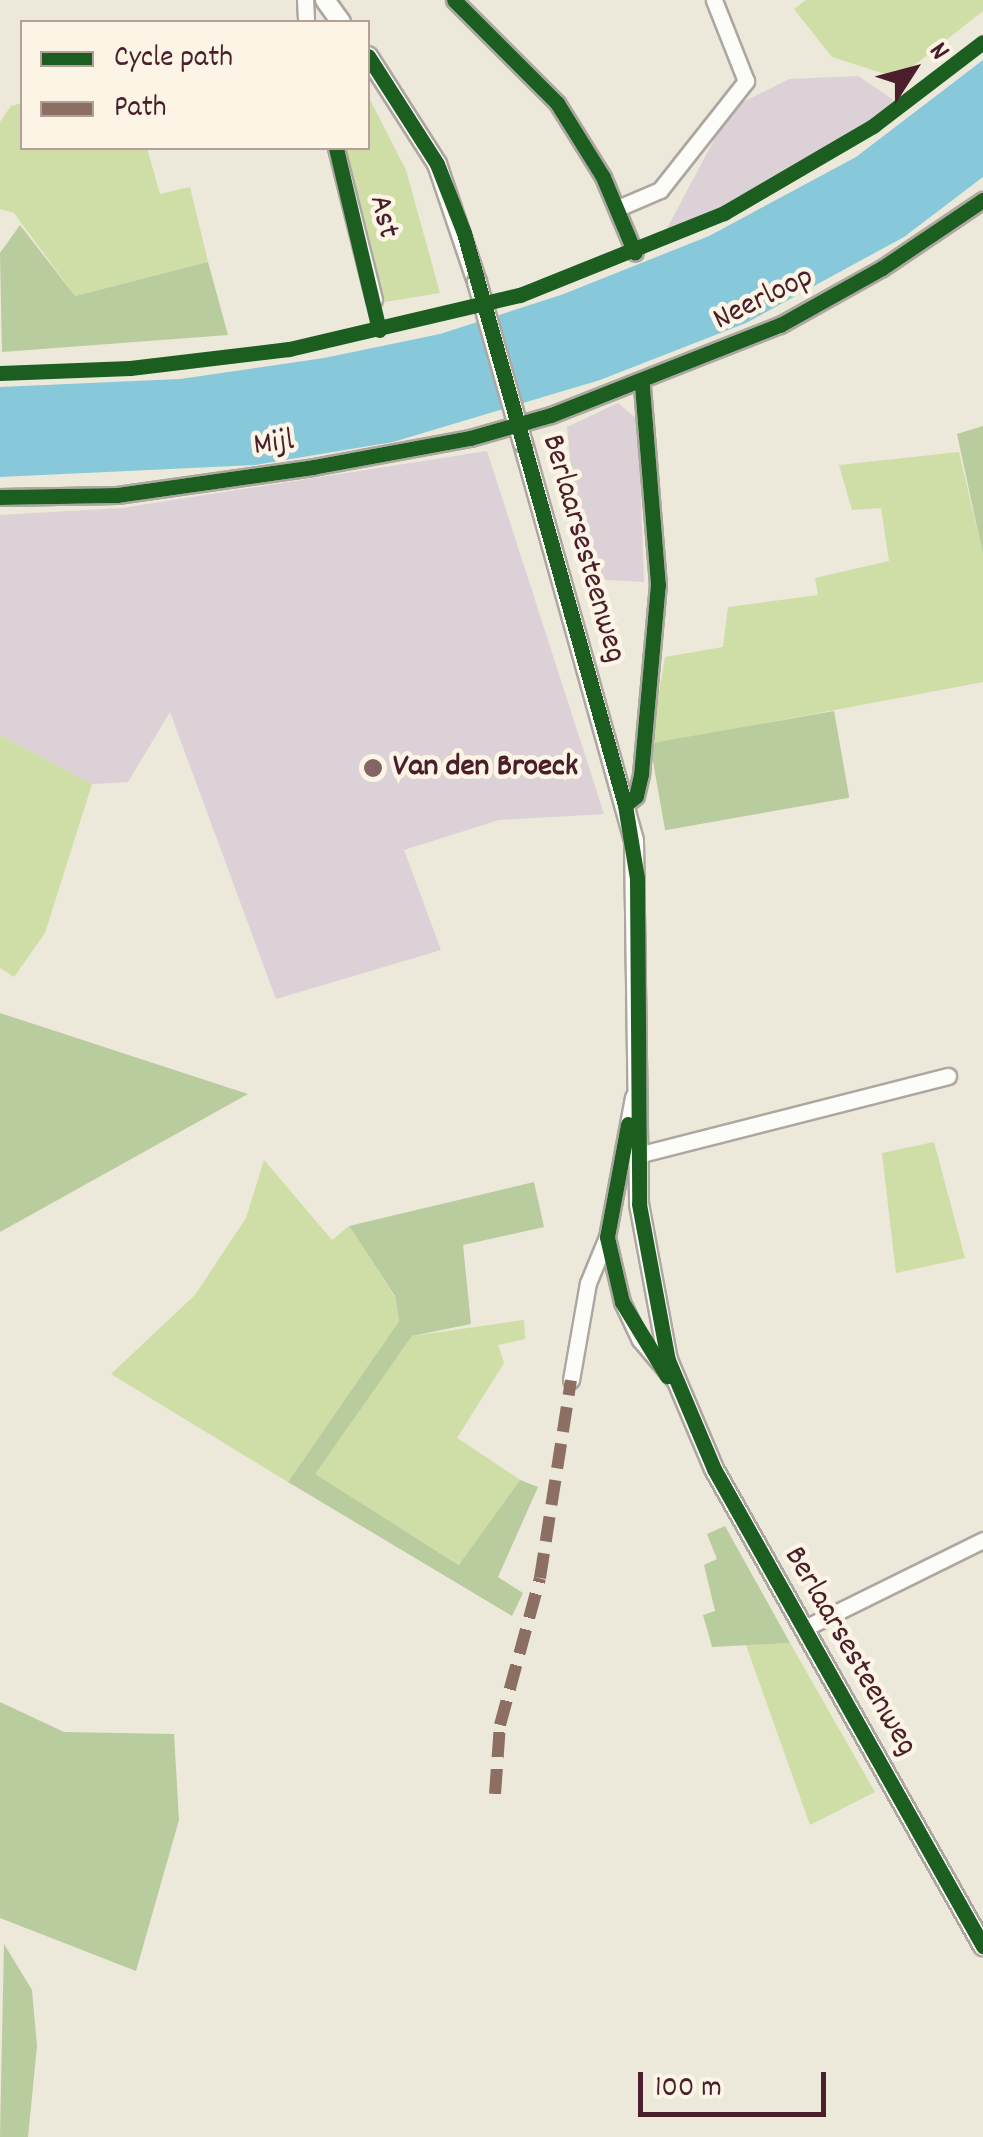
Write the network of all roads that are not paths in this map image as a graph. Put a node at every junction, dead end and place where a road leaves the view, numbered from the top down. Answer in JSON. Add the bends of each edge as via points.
{"nodes":[{"id":1,"x":324,"y":0,"type":"edge"},
{"id":2,"x":454,"y":0,"type":"edge"},
{"id":3,"x":714,"y":0,"type":"edge"},
{"id":4,"x":339,"y":20,"type":"edge"},
{"id":5,"x":370,"y":59,"type":"edge"},
{"id":6,"x":337,"y":150,"type":"edge"},
{"id":7,"x":983,"y":200,"type":"edge"},
{"id":8,"x":618,"y":208,"type":"junction"},
{"id":9,"x":635,"y":253,"type":"dead end"},
{"id":10,"x":374,"y":299,"type":"dead end"},
{"id":11,"x":642,"y":384,"type":"junction"},
{"id":12,"x":551,"y":414,"type":"joint"},
{"id":13,"x":0,"y":496,"type":"edge"},
{"id":14,"x":626,"y":805,"type":"junction"},
{"id":15,"x":948,"y":1076,"type":"dead end"},
{"id":16,"x":636,"y":1084,"type":"junction"},
{"id":17,"x":638,"y":1155,"type":"junction"},
{"id":18,"x":606,"y":1236,"type":"junction"},
{"id":19,"x":571,"y":1380,"type":"dead end"},
{"id":20,"x":675,"y":1381,"type":"junction"},
{"id":21,"x":983,"y":1540,"type":"edge"},
{"id":22,"x":803,"y":1629,"type":"junction"},
{"id":23,"x":983,"y":1946,"type":"edge"}],
"edges":[{"from":1,"to":4,"type":"street"},
{"from":2,"to":8,"type":"street","via":[[557,103]]},
{"from":3,"to":8,"type":"street","via":[[746,80],[660,190]]},
{"from":5,"to":14,"type":"street","name":"Berlaarsesteenweg","bridge":true,"via":[[436,164],[478,282]]},
{"from":6,"to":10,"type":"street","name":"Ast"},
{"from":7,"to":11,"type":"street","name":"Neerloop","via":[[818,305]]},
{"from":8,"to":9,"type":"street"},
{"from":11,"to":12,"type":"street","name":"Neerloop"},
{"from":11,"to":14,"type":"street","via":[[658,585],[641,774]]},
{"from":12,"to":13,"type":"street","name":"Mijl","via":[[470,438],[313,468],[117,495]]},
{"from":14,"to":16,"type":"street","name":"Berlaarsesteenweg","via":[[636,878]]},
{"from":15,"to":17,"type":"street"},
{"from":16,"to":17,"type":"street","name":"Berlaarsesteenweg"},
{"from":16,"to":18,"type":"street","name":"Berlaarsesteenweg"},
{"from":17,"to":20,"type":"street","name":"Berlaarsesteenweg","via":[[645,1257]]},
{"from":18,"to":19,"type":"street","name":"Berlaarsesteenweg","via":[[588,1283]]},
{"from":18,"to":20,"type":"street","name":"Berlaarsesteenweg","via":[[628,1315]]},
{"from":20,"to":22,"type":"street","name":"Berlaarsesteenweg","via":[[699,1439]]},
{"from":21,"to":22,"type":"street","name":"Berlaarsesteenweg"},
{"from":22,"to":23,"type":"street","name":"Berlaarsesteenweg"}]}
